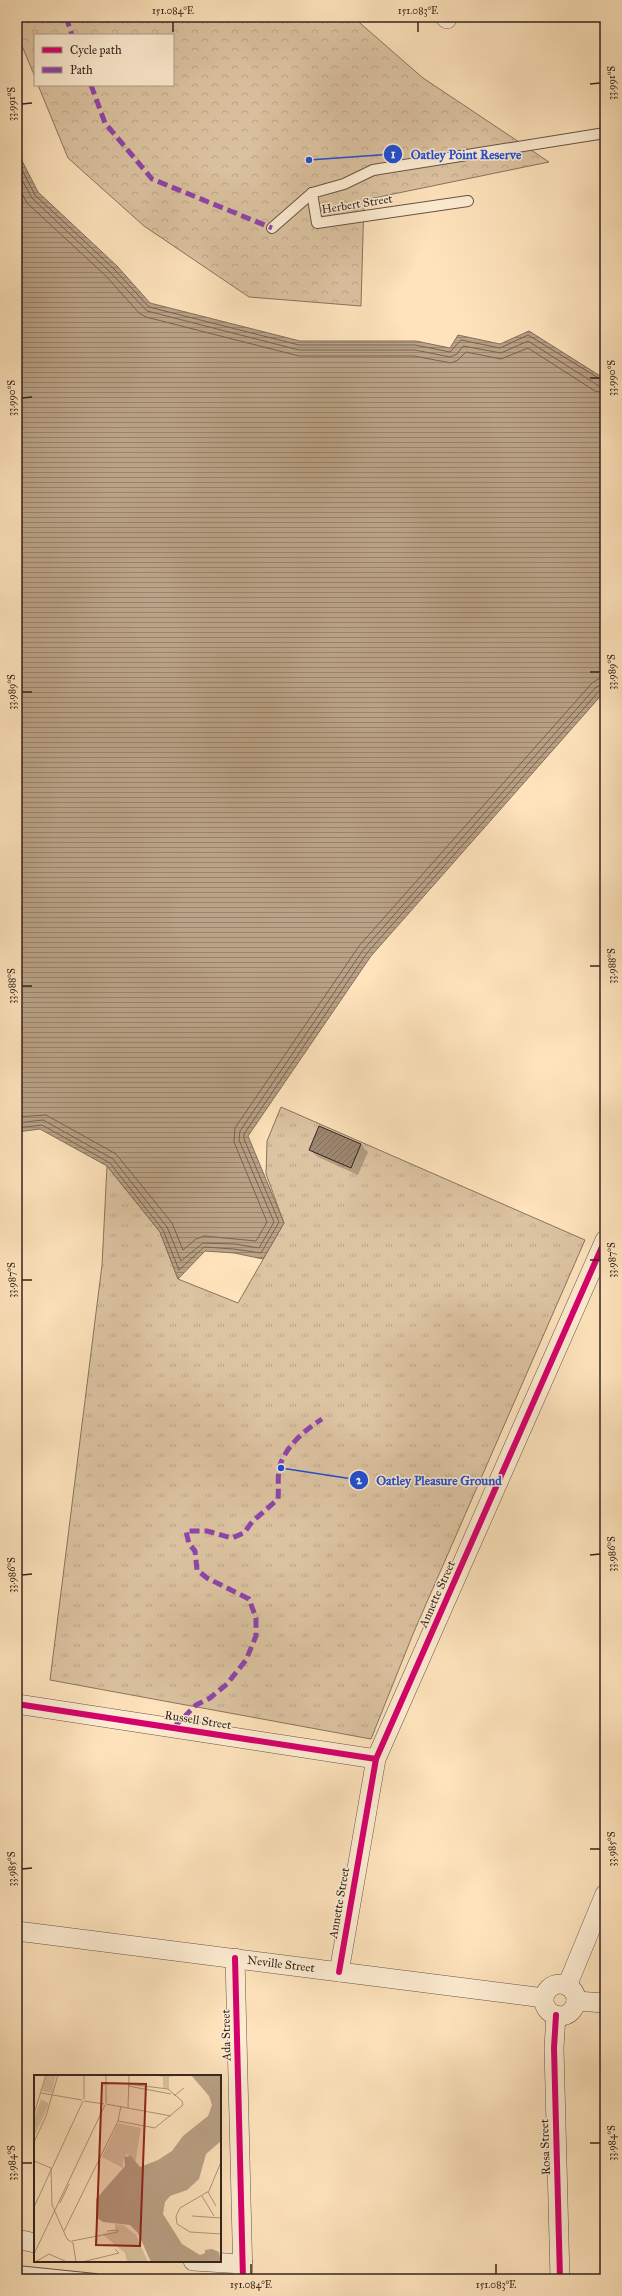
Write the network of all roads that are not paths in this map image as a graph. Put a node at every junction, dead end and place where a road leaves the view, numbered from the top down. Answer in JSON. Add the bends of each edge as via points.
{"nodes":[{"id":1,"x":605,"y":133,"type":"edge"},
{"id":2,"x":312,"y":193,"type":"junction"},
{"id":3,"x":468,"y":201,"type":"dead end"},
{"id":4,"x":272,"y":228,"type":"dead end"},
{"id":5,"x":605,"y":1240,"type":"edge"},
{"id":6,"x":17,"y":1704,"type":"edge"},
{"id":7,"x":376,"y":1759,"type":"junction"},
{"id":8,"x":605,"y":1894,"type":"edge"},
{"id":9,"x":17,"y":1931,"type":"edge"},
{"id":10,"x":236,"y":1958,"type":"junction"},
{"id":11,"x":339,"y":1972,"type":"junction"},
{"id":12,"x":572,"y":1993,"type":"junction"},
{"id":13,"x":544,"y":1998,"type":"junction"},
{"id":14,"x":605,"y":2003,"type":"edge"},
{"id":15,"x":556,"y":2015,"type":"junction"},
{"id":16,"x":17,"y":2239,"type":"edge"},
{"id":17,"x":34,"y":2243,"type":"edge"},
{"id":18,"x":198,"y":2262,"type":"edge"},
{"id":19,"x":17,"y":2271,"type":"edge"},
{"id":20,"x":243,"y":2271,"type":"edge"},
{"id":21,"x":95,"y":2279,"type":"edge"},
{"id":22,"x":560,"y":2279,"type":"edge"}],
"edges":[{"from":1,"to":2,"type":"lane","name":"Herbert Street","via":[[373,170],[344,184]]},
{"from":2,"to":3,"type":"lane","name":"Herbert Street","via":[[317,223]]},
{"from":2,"to":4,"type":"lane"},
{"from":5,"to":7,"type":"street","name":"Annette Street"},
{"from":6,"to":7,"type":"street","name":"Russell Street"},
{"from":7,"to":11,"type":"street","name":"Annette Street"},
{"from":8,"to":12,"type":"street"},
{"from":9,"to":10,"type":"street","name":"Neville Street"},
{"from":10,"to":11,"type":"street","name":"Neville Street"},
{"from":10,"to":20,"type":"street","name":"Ada Street"},
{"from":11,"to":13,"type":"street","name":"Neville Street"},
{"from":12,"to":13,"type":"street","via":[[562,1984],[552,1986]]},
{"from":12,"to":14,"type":"street"},
{"from":12,"to":15,"type":"street","via":[[569,2013]]},
{"from":13,"to":15,"type":"street","via":[[547,2009]]},
{"from":15,"to":22,"type":"street","name":"Rosa Street","via":[[554,2048]]},
{"from":16,"to":17,"type":"street"},
{"from":18,"to":20,"type":"street"},
{"from":19,"to":21,"type":"lane"}]}
